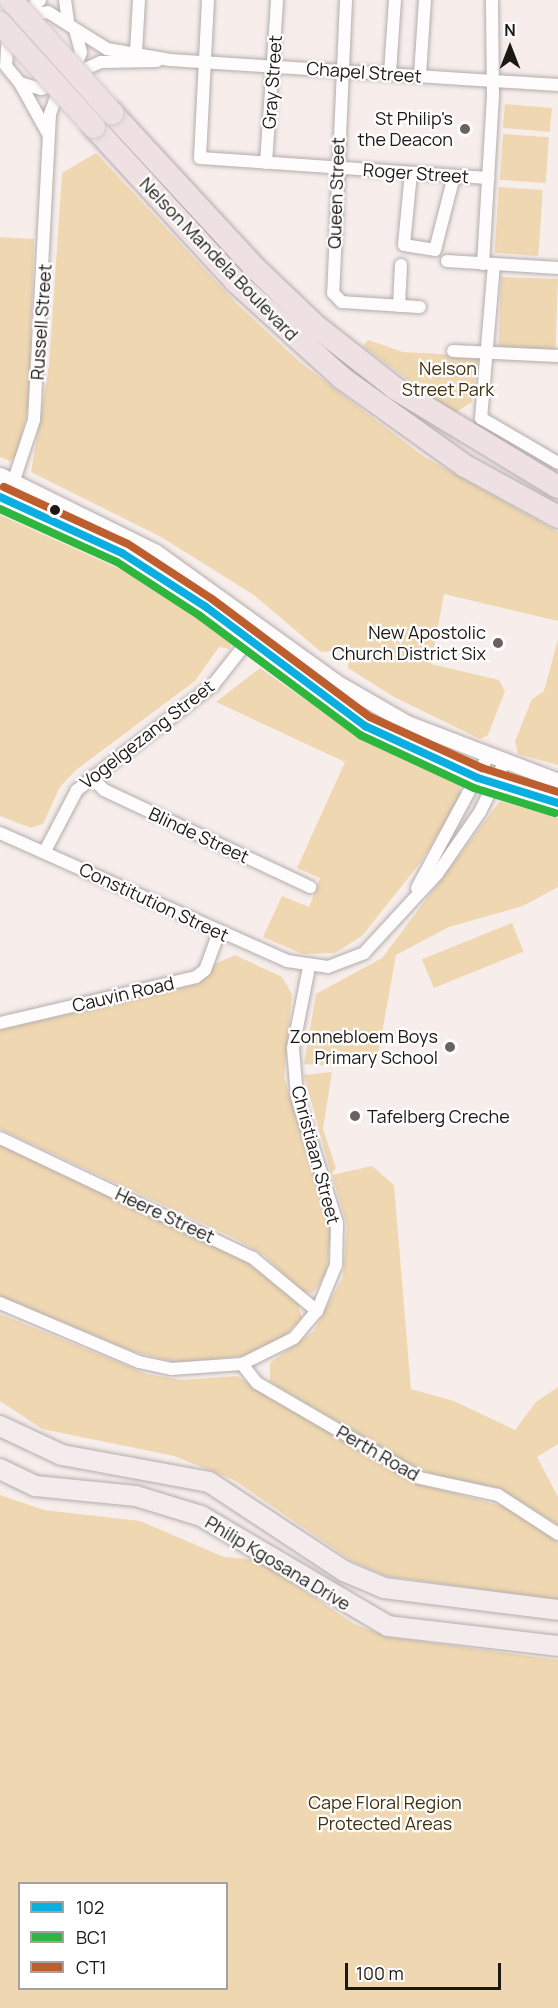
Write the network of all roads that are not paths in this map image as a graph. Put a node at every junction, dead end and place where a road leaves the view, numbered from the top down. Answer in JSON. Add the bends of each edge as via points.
{"nodes":[{"id":1,"x":40,"y":0,"type":"edge"},
{"id":2,"x":65,"y":0,"type":"edge"},
{"id":3,"x":139,"y":0,"type":"edge"},
{"id":4,"x":208,"y":0,"type":"edge"},
{"id":5,"x":277,"y":0,"type":"edge"},
{"id":6,"x":345,"y":0,"type":"edge"},
{"id":7,"x":394,"y":0,"type":"edge"},
{"id":8,"x":425,"y":0,"type":"edge"},
{"id":9,"x":492,"y":0,"type":"edge"},
{"id":10,"x":21,"y":5,"type":"edge"},
{"id":11,"x":72,"y":25,"type":"junction"},
{"id":12,"x":2,"y":30,"type":"edge"},
{"id":13,"x":136,"y":53,"type":"junction"},
{"id":14,"x":170,"y":60,"type":"junction"},
{"id":15,"x":204,"y":62,"type":"junction"},
{"id":16,"x":3,"y":64,"type":"edge"},
{"id":17,"x":273,"y":66,"type":"junction"},
{"id":18,"x":341,"y":70,"type":"junction"},
{"id":19,"x":390,"y":73,"type":"junction"},
{"id":20,"x":74,"y":74,"type":"junction"},
{"id":21,"x":420,"y":75,"type":"junction"},
{"id":22,"x":493,"y":80,"type":"junction"},
{"id":23,"x":20,"y":82,"type":"junction"},
{"id":24,"x":63,"y":84,"type":"junction"},
{"id":25,"x":558,"y":85,"type":"edge"},
{"id":26,"x":50,"y":138,"type":"junction"},
{"id":27,"x":266,"y":163,"type":"junction"},
{"id":28,"x":336,"y":168,"type":"junction"},
{"id":29,"x":411,"y":173,"type":"junction"},
{"id":30,"x":453,"y":176,"type":"junction"},
{"id":31,"x":488,"y":178,"type":"junction"},
{"id":32,"x":447,"y":261,"type":"dead end"},
{"id":33,"x":489,"y":264,"type":"junction"},
{"id":34,"x":401,"y":265,"type":"dead end"},
{"id":35,"x":558,"y":268,"type":"edge"},
{"id":36,"x":399,"y":306,"type":"junction"},
{"id":37,"x":420,"y":307,"type":"dead end"},
{"id":38,"x":453,"y":351,"type":"dead end"},
{"id":39,"x":488,"y":353,"type":"junction"},
{"id":40,"x":558,"y":356,"type":"edge"},
{"id":41,"x":558,"y":463,"type":"edge"},
{"id":42,"x":0,"y":475,"type":"edge"},
{"id":43,"x":15,"y":482,"type":"junction"},
{"id":44,"x":558,"y":487,"type":"edge"},
{"id":45,"x":3,"y":499,"type":"edge"},
{"id":46,"x":558,"y":517,"type":"edge"},
{"id":47,"x":261,"y":624,"type":"junction"},
{"id":48,"x":248,"y":640,"type":"junction"},
{"id":49,"x":487,"y":758,"type":"junction"},
{"id":50,"x":503,"y":765,"type":"junction"},
{"id":51,"x":92,"y":777,"type":"junction"},
{"id":52,"x":478,"y":778,"type":"junction"},
{"id":53,"x":558,"y":781,"type":"edge"},
{"id":54,"x":495,"y":784,"type":"junction"},
{"id":55,"x":558,"y":803,"type":"edge"},
{"id":56,"x":0,"y":833,"type":"edge"},
{"id":57,"x":45,"y":851,"type":"junction"},
{"id":58,"x":310,"y":887,"type":"dead end"},
{"id":59,"x":415,"y":892,"type":"junction"},
{"id":60,"x":219,"y":932,"type":"junction"},
{"id":61,"x":309,"y":967,"type":"junction"},
{"id":62,"x":0,"y":1023,"type":"edge"},
{"id":63,"x":0,"y":1138,"type":"edge"},
{"id":64,"x":0,"y":1303,"type":"edge"},
{"id":65,"x":317,"y":1311,"type":"junction"},
{"id":66,"x":242,"y":1364,"type":"junction"},
{"id":67,"x":0,"y":1410,"type":"edge"},
{"id":68,"x":0,"y":1426,"type":"edge"},
{"id":69,"x":48,"y":1451,"type":"junction"},
{"id":70,"x":0,"y":1469,"type":"edge"},
{"id":71,"x":558,"y":1534,"type":"edge"},
{"id":72,"x":558,"y":1610,"type":"edge"},
{"id":73,"x":558,"y":1646,"type":"edge"}],
"edges":[{"from":1,"to":10,"type":"street"},
{"from":2,"to":11,"type":"street"},
{"from":3,"to":13,"type":"street"},
{"from":4,"to":15,"type":"street"},
{"from":5,"to":17,"type":"street","name":"Gray Street"},
{"from":6,"to":18,"type":"street","name":"Queen Street"},
{"from":7,"to":19,"type":"street"},
{"from":8,"to":21,"type":"street"},
{"from":9,"to":22,"type":"street"},
{"from":10,"to":11,"type":"street","via":[[48,12]]},
{"from":10,"to":12,"type":"street"},
{"from":10,"to":44,"type":"highway","name":"Nelson Mandela Boulevard","bridge":true,"via":[[76,59],[105,105],[256,269],[325,333],[396,389]]},
{"from":11,"to":13,"type":"street","name":"Chapel Street","via":[[107,49]]},
{"from":11,"to":20,"type":"street","via":[[81,52]]},
{"from":12,"to":16,"type":"street"},
{"from":12,"to":46,"type":"highway","name":"Nelson Mandela Boulevard","bridge":true,"via":[[236,282],[325,365],[428,442]]},
{"from":13,"to":14,"type":"street","name":"Chapel Street"},
{"from":14,"to":15,"type":"street","name":"Chapel Street"},
{"from":14,"to":20,"type":"street","name":"Chapel Street","via":[[101,62]]},
{"from":15,"to":17,"type":"street","name":"Chapel Street"},
{"from":15,"to":27,"type":"street","name":"Roger Street","via":[[200,158]]},
{"from":16,"to":23,"type":"street"},
{"from":17,"to":18,"type":"street","name":"Chapel Street"},
{"from":17,"to":27,"type":"street","name":"Gray Street"},
{"from":18,"to":19,"type":"street","name":"Chapel Street"},
{"from":18,"to":28,"type":"street","name":"Queen Street"},
{"from":19,"to":21,"type":"street","name":"Chapel Street"},
{"from":20,"to":24,"type":"street"},
{"from":21,"to":22,"type":"street","name":"Chapel Street"},
{"from":22,"to":25,"type":"street","name":"Chapel Street"},
{"from":22,"to":31,"type":"street"},
{"from":23,"to":24,"type":"street","via":[[41,89]]},
{"from":23,"to":26,"type":"street"},
{"from":24,"to":26,"type":"street","name":"Russell Street","via":[[51,103]]},
{"from":26,"to":43,"type":"street","name":"Russell Street","via":[[36,402]]},
{"from":27,"to":28,"type":"street","name":"Roger Street"},
{"from":28,"to":29,"type":"street","name":"Roger Street"},
{"from":28,"to":36,"type":"street","name":"Queen Street","via":[[333,293],[342,303]]},
{"from":29,"to":30,"type":"street","name":"Roger Street"},
{"from":29,"to":30,"type":"street","via":[[404,245],[440,247]]},
{"from":30,"to":31,"type":"street","name":"Roger Street"},
{"from":31,"to":33,"type":"street"},
{"from":32,"to":33,"type":"street"},
{"from":33,"to":35,"type":"street"},
{"from":33,"to":39,"type":"street"},
{"from":34,"to":36,"type":"street"},
{"from":36,"to":37,"type":"street","name":"Queen Street"},
{"from":38,"to":39,"type":"street"},
{"from":39,"to":40,"type":"street"},
{"from":39,"to":41,"type":"street","via":[[480,411],[486,424]]},
{"from":42,"to":43,"type":"street"},
{"from":43,"to":45,"type":"street","name":"Russell Street"},
{"from":43,"to":47,"type":"street","via":[[137,541]]},
{"from":45,"to":48,"type":"street","via":[[122,553]]},
{"from":47,"to":48,"type":"street","name":"Vogelgezang Street"},
{"from":47,"to":49,"type":"street","via":[[390,714]]},
{"from":48,"to":51,"type":"street","name":"Vogelgezang Street","via":[[213,685]]},
{"from":48,"to":52,"type":"street","via":[[365,726]]},
{"from":49,"to":50,"type":"street"},
{"from":49,"to":52,"type":"street"},
{"from":50,"to":53,"type":"street"},
{"from":50,"to":54,"type":"street"},
{"from":51,"to":57,"type":"street","name":"Vogelgezang Street","via":[[72,796]]},
{"from":51,"to":58,"type":"street","name":"Blinde Street","via":[[104,790]]},
{"from":52,"to":54,"type":"street"},
{"from":52,"to":59,"type":"street"},
{"from":54,"to":55,"type":"street"},
{"from":54,"to":59,"type":"street","via":[[444,864]]},
{"from":56,"to":57,"type":"street","name":"Constitution Street"},
{"from":57,"to":60,"type":"street","name":"Constitution Street"},
{"from":59,"to":61,"type":"street","via":[[364,953],[344,965]]},
{"from":60,"to":61,"type":"street","name":"Constitution Street"},
{"from":60,"to":62,"type":"street","name":"Cauvin Road","via":[[208,965],[196,977]]},
{"from":61,"to":65,"type":"street","name":"Christiaan Street","via":[[293,1048],[297,1097],[337,1223],[336,1265]]},
{"from":63,"to":65,"type":"street","name":"Heere Street","via":[[253,1257]]},
{"from":64,"to":66,"type":"street","name":"Christiaan Street","via":[[139,1362],[203,1370]]},
{"from":65,"to":66,"type":"street","name":"Christiaan Street","via":[[294,1338]]},
{"from":66,"to":71,"type":"street","name":"Perth Road","via":[[257,1383],[420,1478],[498,1496]]},
{"from":67,"to":69,"type":"main road"},
{"from":68,"to":69,"type":"main road","name":"Philip Kgosana Drive"},
{"from":69,"to":72,"type":"main road","name":"Philip Kgosana Drive","via":[[209,1482],[344,1571],[384,1588]]},
{"from":70,"to":73,"type":"main road","name":"Philip Kgosana Drive","via":[[35,1486],[136,1496],[201,1516],[388,1626]]}]}
